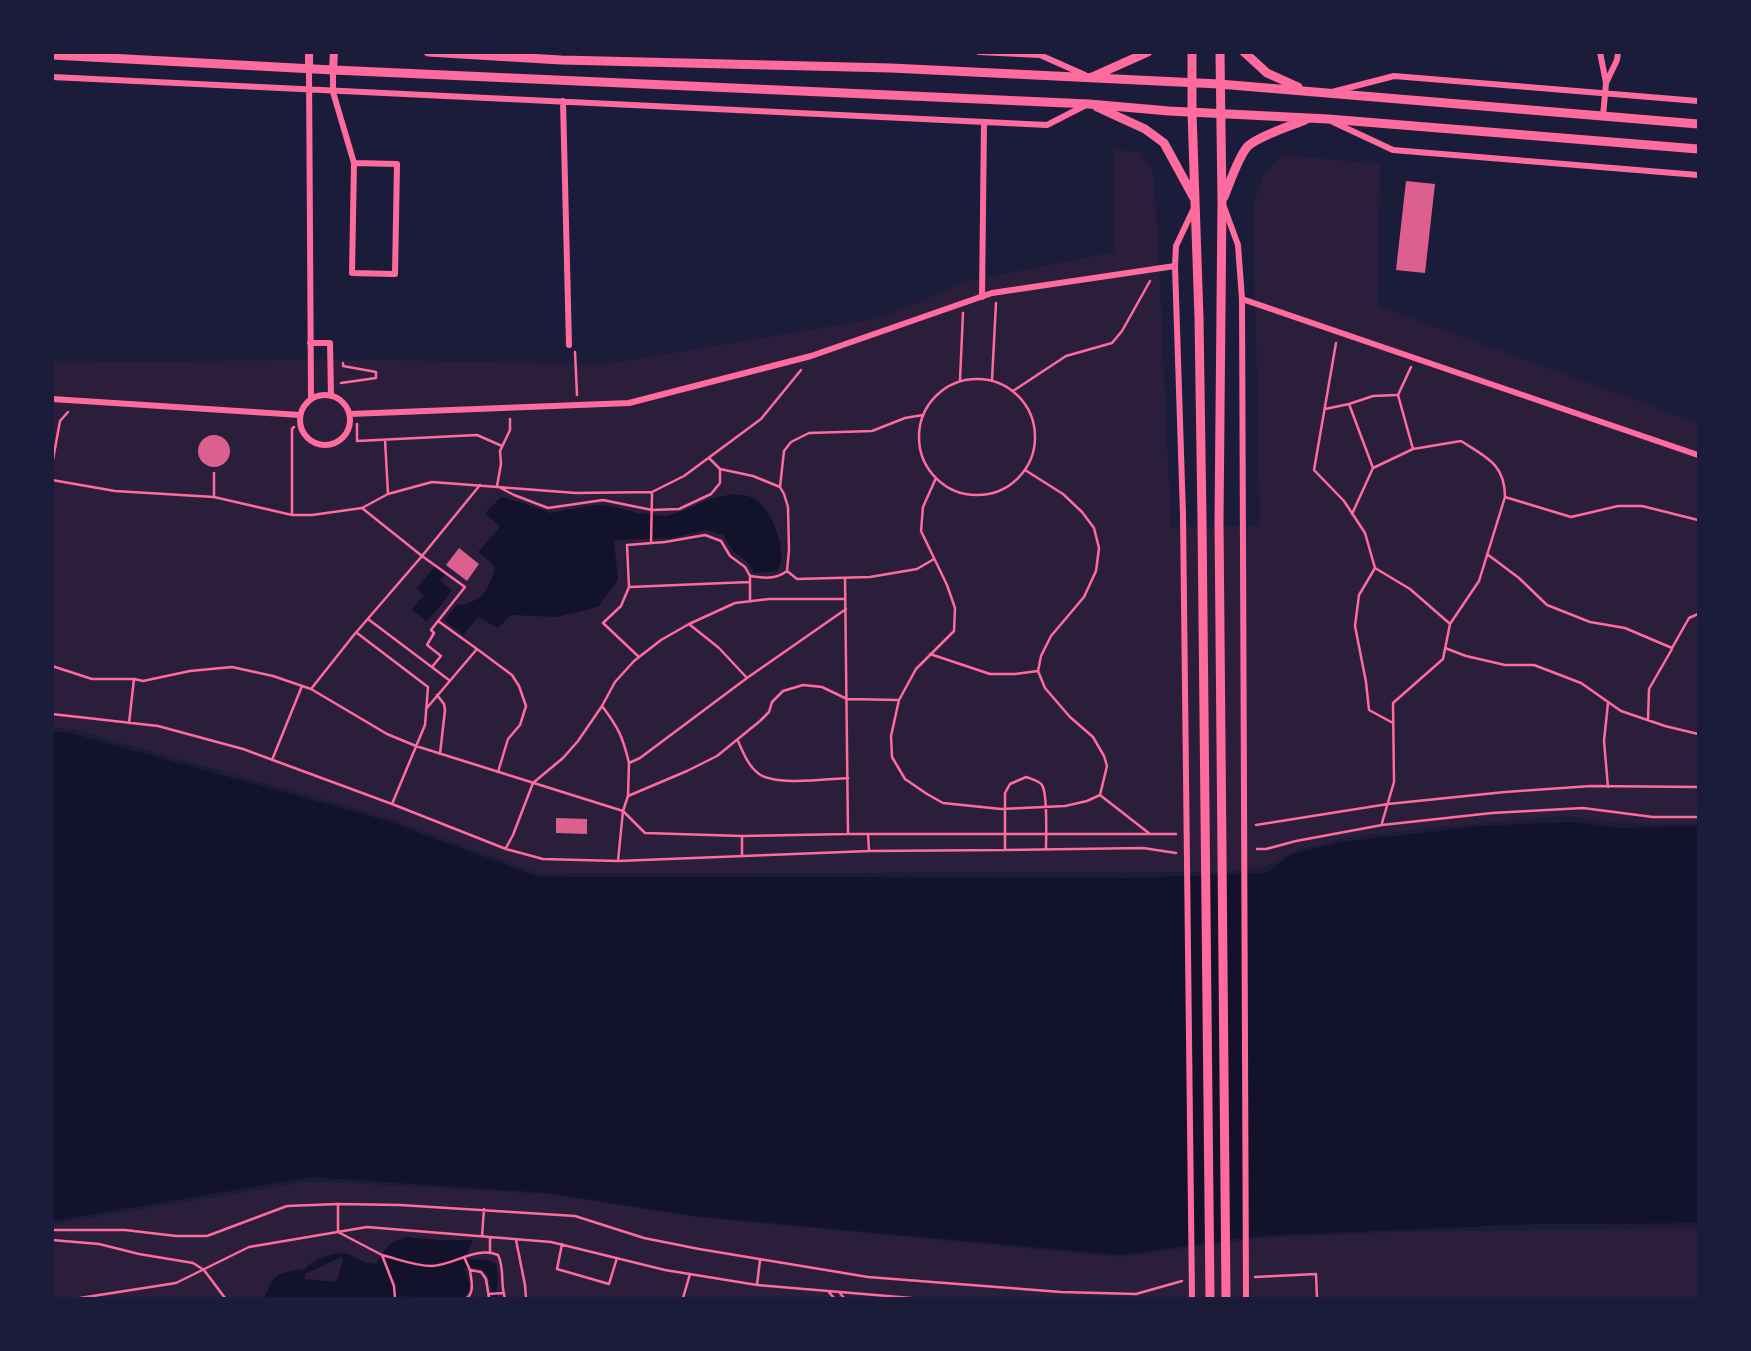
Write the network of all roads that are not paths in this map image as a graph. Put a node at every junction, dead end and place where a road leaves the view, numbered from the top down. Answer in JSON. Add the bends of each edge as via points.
{"nodes":[{"id":1,"x":309,"y":52,"type":"edge"},
{"id":2,"x":334,"y":52,"type":"edge"},
{"id":3,"x":429,"y":52,"type":"edge"},
{"id":4,"x":979,"y":52,"type":"edge"},
{"id":5,"x":1148,"y":52,"type":"edge"},
{"id":6,"x":1192,"y":52,"type":"edge"},
{"id":7,"x":1220,"y":52,"type":"edge"},
{"id":8,"x":1244,"y":52,"type":"edge"},
{"id":9,"x":1601,"y":52,"type":"edge"},
{"id":10,"x":1618,"y":52,"type":"edge"},
{"id":11,"x":52,"y":55,"type":"edge"},
{"id":12,"x":309,"y":69,"type":"junction"},
{"id":13,"x":333,"y":70,"type":"junction"},
{"id":14,"x":52,"y":78,"type":"edge"},
{"id":15,"x":1090,"y":78,"type":"junction"},
{"id":16,"x":1192,"y":83,"type":"junction"},
{"id":17,"x":1606,"y":83,"type":"junction"},
{"id":18,"x":1219,"y":84,"type":"junction"},
{"id":19,"x":309,"y":91,"type":"junction"},
{"id":20,"x":1306,"y":91,"type":"junction"},
{"id":21,"x":333,"y":92,"type":"junction"},
{"id":22,"x":1328,"y":93,"type":"junction"},
{"id":23,"x":1605,"y":93,"type":"junction"},
{"id":24,"x":563,"y":101,"type":"junction"},
{"id":25,"x":1699,"y":101,"type":"edge"},
{"id":26,"x":1089,"y":104,"type":"junction"},
{"id":27,"x":1192,"y":112,"type":"junction"},
{"id":28,"x":1220,"y":114,"type":"junction"},
{"id":29,"x":1603,"y":116,"type":"junction"},
{"id":30,"x":1310,"y":118,"type":"junction"},
{"id":31,"x":1328,"y":119,"type":"junction"},
{"id":32,"x":984,"y":123,"type":"junction"},
{"id":33,"x":1699,"y":124,"type":"edge"},
{"id":34,"x":1699,"y":149,"type":"edge"},
{"id":35,"x":354,"y":163,"type":"junction"},
{"id":36,"x":1699,"y":175,"type":"edge"},
{"id":37,"x":1222,"y":202,"type":"junction"},
{"id":38,"x":1196,"y":203,"type":"junction"},
{"id":39,"x":1175,"y":267,"type":"junction"},
{"id":40,"x":982,"y":297,"type":"junction"},
{"id":41,"x":1242,"y":299,"type":"junction"},
{"id":42,"x":310,"y":343,"type":"junction"},
{"id":43,"x":569,"y":345,"type":"road end"},
{"id":44,"x":331,"y":396,"type":"junction"},
{"id":45,"x":52,"y":399,"type":"edge"},
{"id":46,"x":311,"y":399,"type":"junction"},
{"id":47,"x":353,"y":413,"type":"junction"},
{"id":48,"x":300,"y":415,"type":"junction"},
{"id":49,"x":1699,"y":455,"type":"edge"},
{"id":50,"x":1210,"y":1296,"type":"edge"},
{"id":51,"x":1226,"y":1296,"type":"edge"},
{"id":52,"x":1192,"y":1297,"type":"edge"},
{"id":53,"x":1246,"y":1297,"type":"edge"}],
"edges":[{"from":1,"to":12,"type":"street"},
{"from":2,"to":13,"type":"street"},
{"from":3,"to":15,"type":"main road"},
{"from":4,"to":15,"type":"street","via":[[1040,55]]},
{"from":5,"to":15,"type":"main road"},
{"from":6,"to":16,"type":"main road"},
{"from":7,"to":18,"type":"main road"},
{"from":8,"to":20,"type":"main road","via":[[1267,72]]},
{"from":9,"to":17,"type":"street"},
{"from":10,"to":17,"type":"street"},
{"from":11,"to":12,"type":"main road"},
{"from":12,"to":13,"type":"main road"},
{"from":12,"to":19,"type":"street"},
{"from":13,"to":21,"type":"street"},
{"from":13,"to":26,"type":"main road"},
{"from":14,"to":19,"type":"street"},
{"from":15,"to":16,"type":"main road"},
{"from":16,"to":18,"type":"main road"},
{"from":16,"to":27,"type":"main road"},
{"from":17,"to":23,"type":"street"},
{"from":18,"to":20,"type":"main road"},
{"from":18,"to":28,"type":"main road"},
{"from":19,"to":21,"type":"street"},
{"from":19,"to":42,"type":"street"},
{"from":20,"to":22,"type":"main road"},
{"from":21,"to":24,"type":"street"},
{"from":21,"to":35,"type":"street"},
{"from":22,"to":23,"type":"street","via":[[1394,76]]},
{"from":22,"to":29,"type":"main road"},
{"from":23,"to":25,"type":"street"},
{"from":23,"to":29,"type":"street"},
{"from":24,"to":32,"type":"street"},
{"from":24,"to":43,"type":"street"},
{"from":26,"to":27,"type":"main road"},
{"from":26,"to":32,"type":"street","via":[[1047,125]]},
{"from":26,"to":38,"type":"main road","via":[[1145,129],[1164,143]]},
{"from":27,"to":28,"type":"main road"},
{"from":27,"to":38,"type":"main road"},
{"from":28,"to":30,"type":"main road"},
{"from":28,"to":37,"type":"main road"},
{"from":29,"to":33,"type":"main road"},
{"from":30,"to":31,"type":"main road"},
{"from":30,"to":37,"type":"main road","via":[[1247,147]]},
{"from":31,"to":34,"type":"main road"},
{"from":31,"to":36,"type":"street","via":[[1393,150]]},
{"from":32,"to":40,"type":"street"},
{"from":35,"to":35,"type":"street","via":[[352,273],[395,275],[397,164]]},
{"from":37,"to":41,"type":"street","via":[[1238,245]]},
{"from":37,"to":51,"type":"main road","via":[[1219,521]]},
{"from":38,"to":39,"type":"street","via":[[1175,246]]},
{"from":38,"to":50,"type":"main road"},
{"from":39,"to":40,"type":"street"},
{"from":39,"to":52,"type":"street","via":[[1183,515]]},
{"from":40,"to":47,"type":"street","via":[[811,356],[629,402]]},
{"from":41,"to":49,"type":"street"},
{"from":41,"to":53,"type":"street"},
{"from":42,"to":44,"type":"street","via":[[330,343]]},
{"from":42,"to":46,"type":"street"},
{"from":44,"to":46,"type":"street"},
{"from":44,"to":47,"type":"street"},
{"from":45,"to":48,"type":"street"},
{"from":46,"to":48,"type":"street"},
{"from":47,"to":48,"type":"street","via":[[349,430],[330,445],[307,438]]}]}
